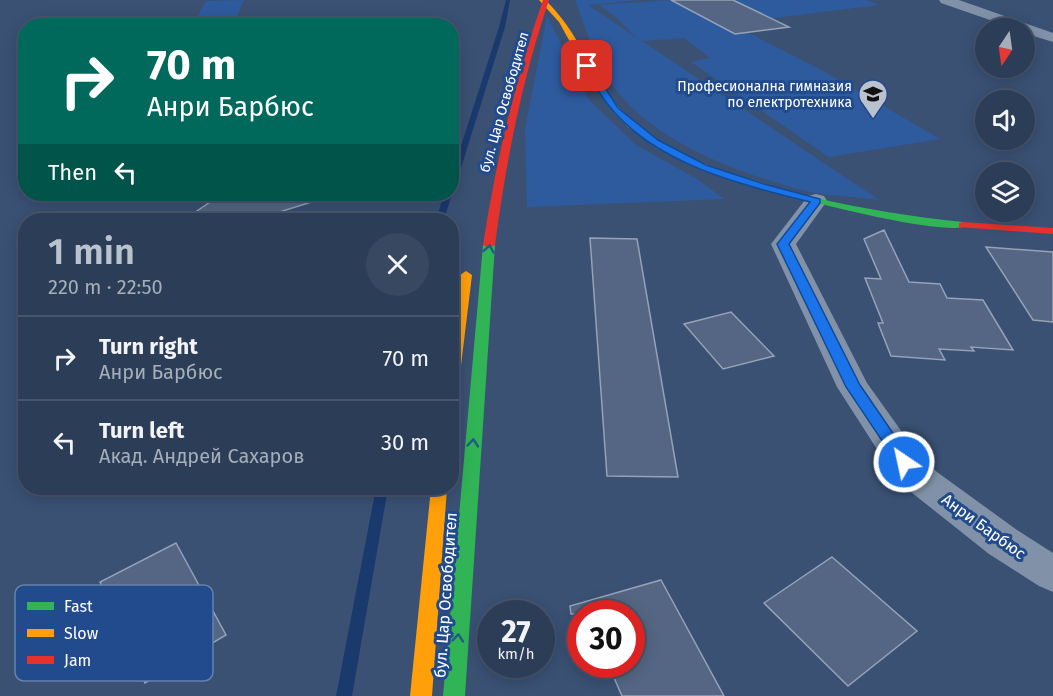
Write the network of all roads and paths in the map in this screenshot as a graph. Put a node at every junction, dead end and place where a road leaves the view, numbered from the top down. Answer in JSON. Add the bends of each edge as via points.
{"nodes":[{"id":1,"x":562,"y":0,"type":"edge"},
{"id":2,"x":946,"y":0,"type":"edge"},
{"id":3,"x":541,"y":1,"type":"edge"},
{"id":4,"x":568,"y":32,"type":"junction"},
{"id":5,"x":1053,"y":38,"type":"edge"},
{"id":6,"x":492,"y":143,"type":"dead end"},
{"id":7,"x":816,"y":201,"type":"junction"},
{"id":8,"x":1053,"y":231,"type":"edge"},
{"id":9,"x":468,"y":258,"type":"dead end"},
{"id":10,"x":459,"y":328,"type":"edge"},
{"id":11,"x":438,"y":495,"type":"edge"},
{"id":12,"x":1053,"y":574,"type":"edge"},
{"id":13,"x":421,"y":696,"type":"edge"},
{"id":14,"x":454,"y":696,"type":"edge"}],
"edges":[{"from":1,"to":4,"type":"main road"},
{"from":2,"to":5,"type":"street"},
{"from":3,"to":4,"type":"main road","via":[[557,12]]},
{"from":3,"to":6,"type":"main road","name":"бул. Цар Освободител"},
{"from":14,"to":3,"type":"main road","name":"бул. Цар Освободител","one_way":true,"via":[[486,269],[498,174]]},
{"from":4,"to":7,"type":"main road","via":[[607,100],[654,142],[702,167]]},
{"from":7,"to":8,"type":"main road","via":[[897,218]]},
{"from":7,"to":12,"type":"street","name":"Анри Барбюс","via":[[783,244],[853,387],[904,462],[924,482]]},
{"from":9,"to":10,"type":"main road"},
{"from":11,"to":13,"type":"main road","name":"бул. Цар Освободител"}]}
